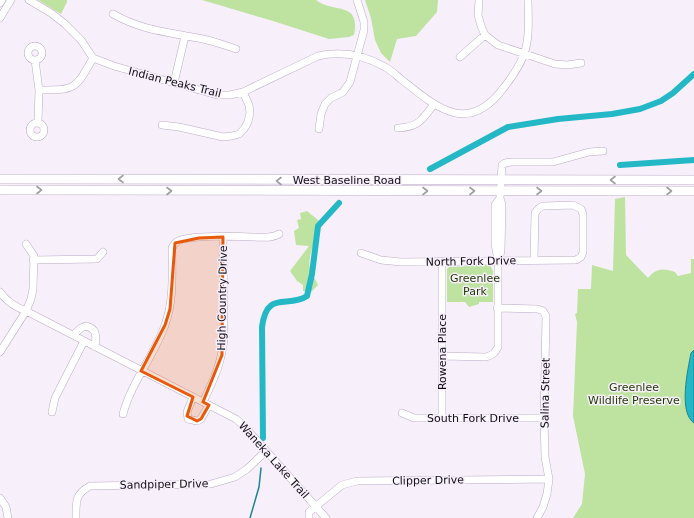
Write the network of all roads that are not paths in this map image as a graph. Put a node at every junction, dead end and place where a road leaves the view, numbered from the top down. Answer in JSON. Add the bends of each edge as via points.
{"nodes":[{"id":1,"x":2,"y":0,"type":"edge"},
{"id":2,"x":11,"y":0,"type":"edge"},
{"id":3,"x":29,"y":0,"type":"edge"},
{"id":4,"x":357,"y":0,"type":"edge"},
{"id":5,"x":479,"y":0,"type":"edge"},
{"id":6,"x":528,"y":0,"type":"edge"},
{"id":7,"x":0,"y":3,"type":"edge"},
{"id":8,"x":113,"y":14,"type":"dead end"},
{"id":9,"x":0,"y":18,"type":"edge"},
{"id":10,"x":485,"y":35,"type":"junction"},
{"id":11,"x":185,"y":36,"type":"junction"},
{"id":12,"x":236,"y":49,"type":"dead end"},
{"id":13,"x":525,"y":54,"type":"junction"},
{"id":14,"x":357,"y":55,"type":"junction"},
{"id":15,"x":460,"y":57,"type":"dead end"},
{"id":16,"x":94,"y":58,"type":"junction"},
{"id":17,"x":35,"y":60,"type":"dead end"},
{"id":18,"x":581,"y":63,"type":"dead end"},
{"id":19,"x":174,"y":84,"type":"junction"},
{"id":20,"x":39,"y":90,"type":"junction"},
{"id":21,"x":243,"y":92,"type":"junction"},
{"id":22,"x":434,"y":104,"type":"junction"},
{"id":23,"x":38,"y":122,"type":"dead end"},
{"id":24,"x":162,"y":125,"type":"dead end"},
{"id":25,"x":398,"y":128,"type":"dead end"},
{"id":26,"x":319,"y":129,"type":"dead end"},
{"id":27,"x":603,"y":151,"type":"dead end"},
{"id":28,"x":0,"y":179,"type":"edge"},
{"id":29,"x":500,"y":180,"type":"junction"},
{"id":30,"x":694,"y":180,"type":"edge"},
{"id":31,"x":0,"y":190,"type":"edge"},
{"id":32,"x":694,"y":191,"type":"edge"},
{"id":33,"x":500,"y":194,"type":"junction"},
{"id":34,"x":279,"y":234,"type":"dead end"},
{"id":35,"x":223,"y":237,"type":"junction"},
{"id":36,"x":26,"y":244,"type":"dead end"},
{"id":37,"x":103,"y":252,"type":"dead end"},
{"id":38,"x":361,"y":252,"type":"dead end"},
{"id":39,"x":33,"y":260,"type":"junction"},
{"id":40,"x":534,"y":260,"type":"junction"},
{"id":41,"x":442,"y":262,"type":"junction"},
{"id":42,"x":498,"y":262,"type":"junction"},
{"id":43,"x":0,"y":292,"type":"edge"},
{"id":44,"x":498,"y":308,"type":"junction"},
{"id":45,"x":26,"y":311,"type":"junction"},
{"id":46,"x":73,"y":335,"type":"junction"},
{"id":47,"x":84,"y":341,"type":"junction"},
{"id":48,"x":95,"y":347,"type":"junction"},
{"id":49,"x":0,"y":351,"type":"edge"},
{"id":50,"x":442,"y":356,"type":"junction"},
{"id":51,"x":141,"y":371,"type":"junction"},
{"id":52,"x":193,"y":397,"type":"junction"},
{"id":53,"x":206,"y":403,"type":"junction"},
{"id":54,"x":52,"y":412,"type":"dead end"},
{"id":55,"x":402,"y":413,"type":"dead end"},
{"id":56,"x":123,"y":414,"type":"dead end"},
{"id":57,"x":442,"y":418,"type":"junction"},
{"id":58,"x":544,"y":418,"type":"junction"},
{"id":59,"x":266,"y":451,"type":"junction"},
{"id":60,"x":549,"y":479,"type":"junction"},
{"id":61,"x":0,"y":498,"type":"edge"},
{"id":62,"x":316,"y":507,"type":"junction"},
{"id":63,"x":8,"y":518,"type":"edge"},
{"id":64,"x":76,"y":518,"type":"edge"},
{"id":65,"x":309,"y":518,"type":"edge"},
{"id":66,"x":326,"y":518,"type":"edge"},
{"id":67,"x":537,"y":518,"type":"edge"}],
"edges":[{"from":1,"to":7,"type":"street"},
{"from":2,"to":9,"type":"street"},
{"from":3,"to":16,"type":"street","via":[[65,24]]},
{"from":4,"to":14,"type":"street","via":[[364,30]]},
{"from":5,"to":10,"type":"street","via":[[478,15]]},
{"from":6,"to":13,"type":"street","name":"Indian Peaks Trail"},
{"from":8,"to":11,"type":"street","via":[[137,26]]},
{"from":10,"to":13,"type":"street","via":[[498,45]]},
{"from":10,"to":15,"type":"street"},
{"from":11,"to":12,"type":"street"},
{"from":11,"to":19,"type":"street"},
{"from":13,"to":18,"type":"street","via":[[554,64]]},
{"from":13,"to":22,"type":"street","name":"Indian Peaks Trail","via":[[518,70],[483,108],[474,112],[456,113]]},
{"from":14,"to":21,"type":"street","name":"Indian Peaks Trail","via":[[329,53],[318,56]]},
{"from":14,"to":22,"type":"street","name":"Indian Peaks Trail","via":[[386,68]]},
{"from":14,"to":26,"type":"street","via":[[350,82],[342,92],[331,98],[323,109]]},
{"from":16,"to":19,"type":"street","name":"Indian Peaks Trail"},
{"from":16,"to":20,"type":"street","via":[[78,83],[71,88]]},
{"from":17,"to":20,"type":"street"},
{"from":19,"to":21,"type":"street","name":"Indian Peaks Trail","via":[[217,95]]},
{"from":20,"to":23,"type":"street"},
{"from":21,"to":24,"type":"street","via":[[250,113],[248,122],[240,134],[223,137]]},
{"from":22,"to":25,"type":"street","via":[[422,121],[409,128]]},
{"from":27,"to":29,"type":"street","via":[[589,152],[553,162],[506,163],[502,165]]},
{"from":29,"to":28,"type":"main road","name":"West Baseline Road","one_way":true},
{"from":30,"to":29,"type":"main road","name":"West Baseline Road","one_way":true},
{"from":29,"to":33,"type":"street"},
{"from":31,"to":33,"type":"main road","name":"West Baseline Road","one_way":true},
{"from":33,"to":32,"type":"main road","name":"West Baseline Road","one_way":true},
{"from":33,"to":42,"type":"street","via":[[501,250]]},
{"from":34,"to":35,"type":"street","via":[[260,238]]},
{"from":35,"to":51,"type":"street","via":[[175,243],[172,248],[170,309],[165,325]]},
{"from":35,"to":53,"type":"street","name":"High Country Drive","via":[[224,339],[218,371]]},
{"from":36,"to":39,"type":"street","via":[[34,256]]},
{"from":37,"to":39,"type":"street","via":[[98,259]]},
{"from":38,"to":41,"type":"street","name":"North Fork Drive","via":[[394,262]]},
{"from":39,"to":45,"type":"street","via":[[33,289]]},
{"from":40,"to":40,"type":"street","name":"North Fork Drive","via":[[535,213],[539,208],[573,205],[581,209],[582,256],[576,260]]},
{"from":40,"to":42,"type":"street","name":"North Fork Drive"},
{"from":41,"to":42,"type":"street","name":"North Fork Drive"},
{"from":41,"to":50,"type":"street","name":"Rowena Place"},
{"from":42,"to":44,"type":"street"},
{"from":43,"to":45,"type":"street","name":"Waneka Lake Trail","via":[[16,308]]},
{"from":44,"to":50,"type":"street","via":[[498,347],[492,356]]},
{"from":44,"to":58,"type":"street","name":"Salina Street","via":[[538,309],[546,316]]},
{"from":45,"to":46,"type":"street","name":"Waneka Lake Trail"},
{"from":45,"to":49,"type":"street"},
{"from":46,"to":47,"type":"street","name":"Waneka Lake Trail"},
{"from":46,"to":48,"type":"street","via":[[81,328],[91,327],[96,335]]},
{"from":47,"to":48,"type":"street","name":"Waneka Lake Trail"},
{"from":47,"to":54,"type":"street","via":[[55,398]]},
{"from":48,"to":51,"type":"street","name":"Waneka Lake Trail"},
{"from":50,"to":57,"type":"street","name":"Rowena Place"},
{"from":51,"to":52,"type":"street","name":"Waneka Lake Trail"},
{"from":51,"to":56,"type":"street","via":[[127,399]]},
{"from":52,"to":53,"type":"street","name":"Waneka Lake Trail"},
{"from":52,"to":53,"type":"street","via":[[187,412],[188,419],[202,419]]},
{"from":53,"to":59,"type":"street","name":"Waneka Lake Trail","via":[[236,419]]},
{"from":55,"to":57,"type":"street","name":"South Fork Drive","via":[[414,418]]},
{"from":57,"to":58,"type":"street","name":"South Fork Drive"},
{"from":58,"to":60,"type":"street","name":"Salina Street","via":[[545,457]]},
{"from":59,"to":62,"type":"street","name":"Waneka Lake Trail"},
{"from":59,"to":64,"type":"street","name":"Sandpiper Drive","via":[[235,477],[211,484],[90,486],[79,494],[76,501]]},
{"from":60,"to":62,"type":"street","name":"Clipper Drive","via":[[357,481],[342,485]]},
{"from":60,"to":67,"type":"street","name":"Salina Street","via":[[545,500]]},
{"from":61,"to":63,"type":"street","via":[[6,507]]},
{"from":62,"to":65,"type":"street","name":"Waneka Lake Trail","via":[[309,512]]},
{"from":62,"to":66,"type":"street","name":"Waneka Lake Trail"}]}
